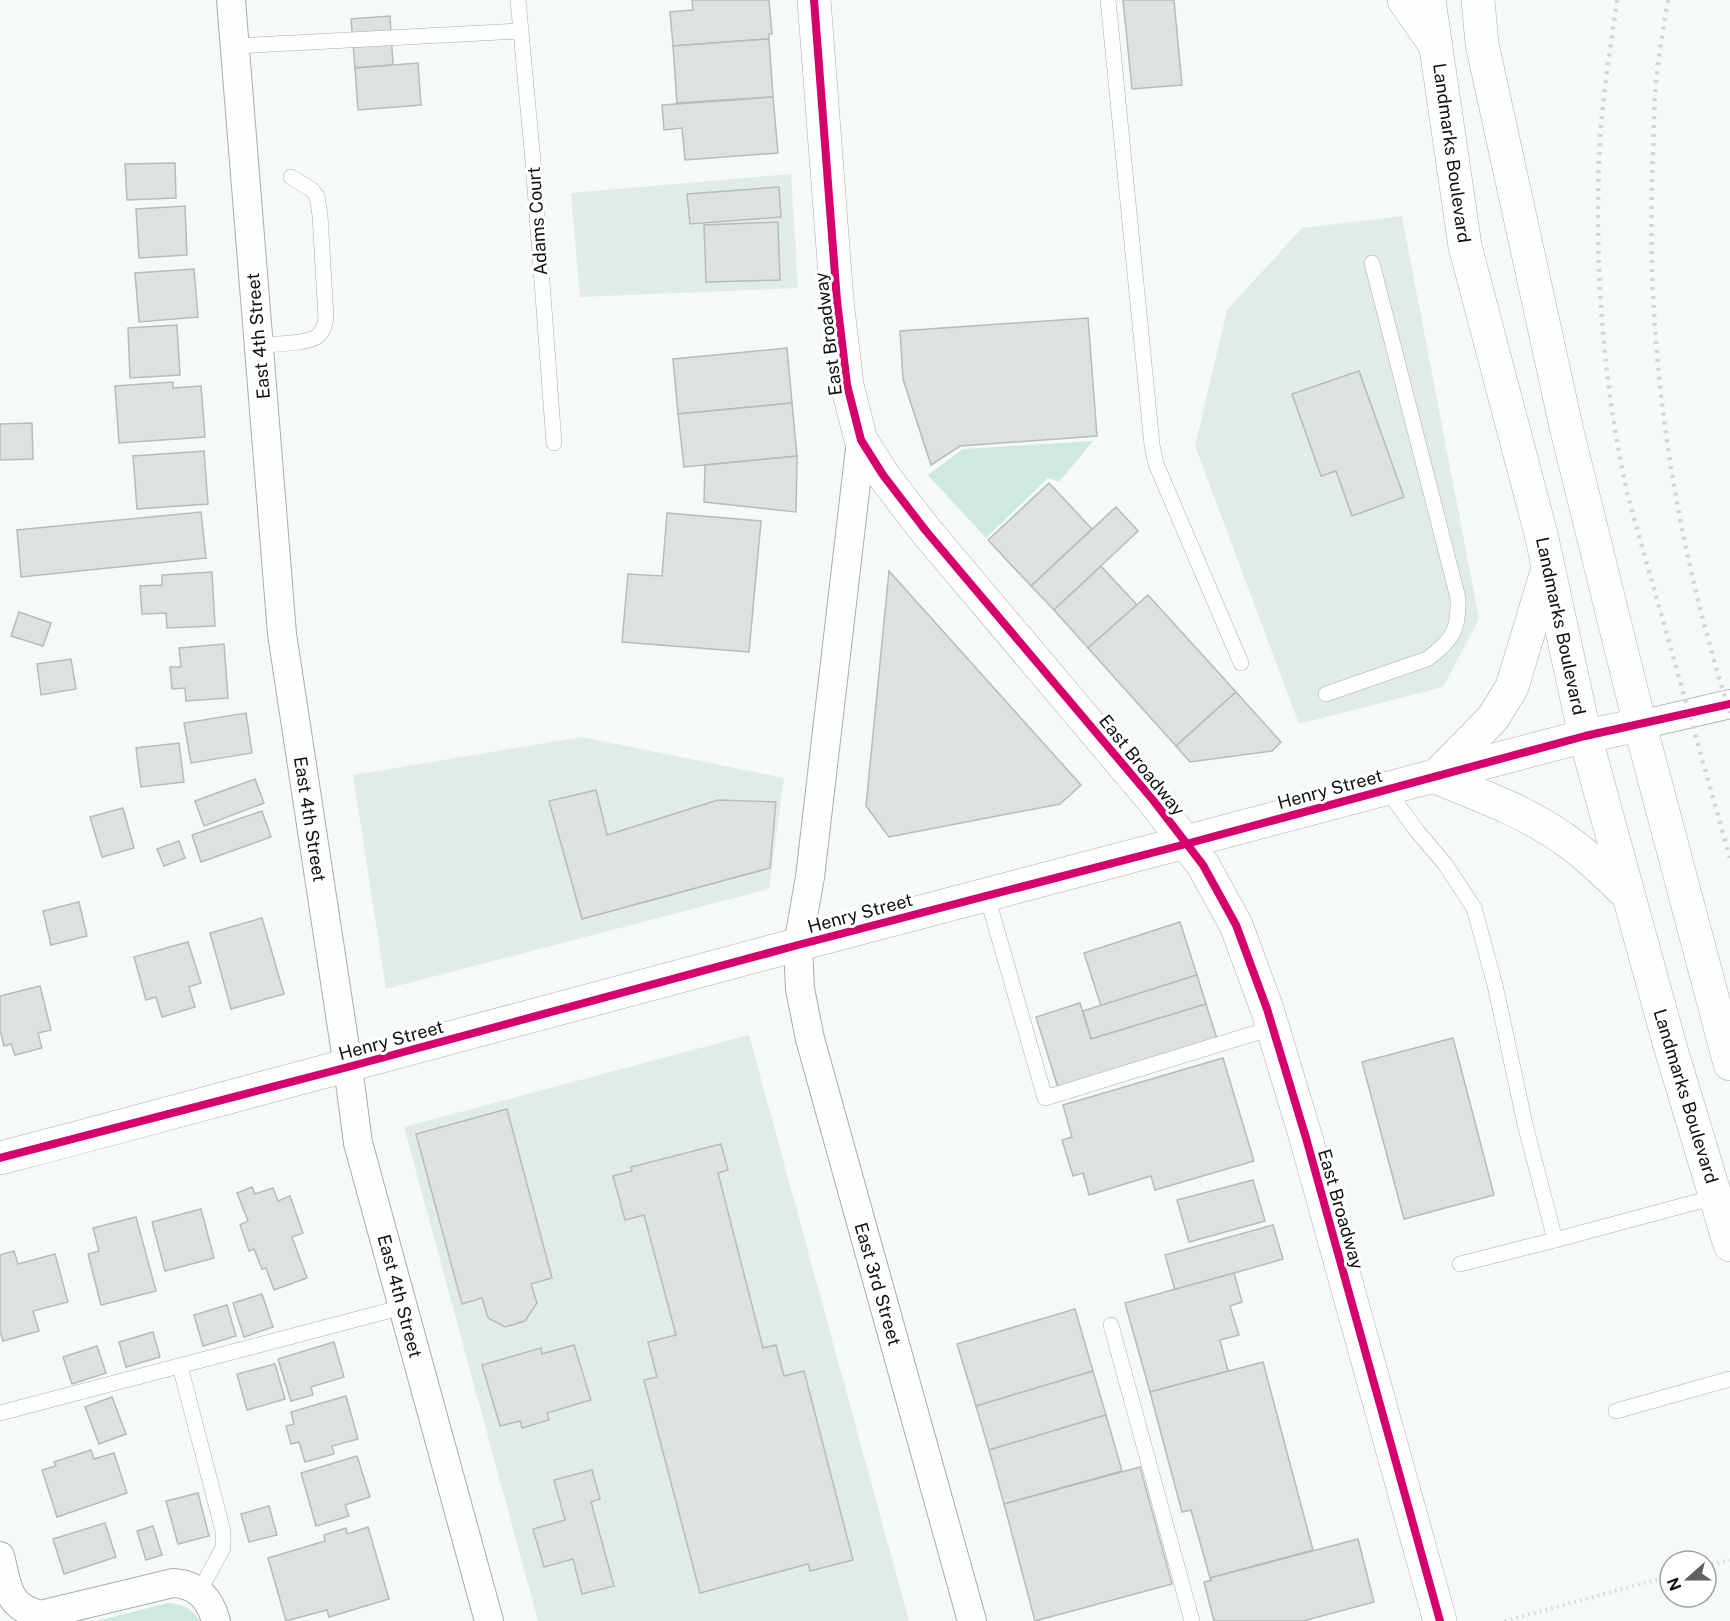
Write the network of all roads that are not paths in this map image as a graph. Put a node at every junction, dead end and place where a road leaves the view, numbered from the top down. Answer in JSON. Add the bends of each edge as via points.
{"nodes":[{"id":1,"x":231,"y":0,"type":"edge"},
{"id":2,"x":518,"y":0,"type":"edge"},
{"id":3,"x":814,"y":0,"type":"edge"},
{"id":4,"x":1108,"y":0,"type":"edge"},
{"id":5,"x":1404,"y":0,"type":"edge"},
{"id":6,"x":1429,"y":0,"type":"edge"},
{"id":7,"x":1478,"y":0,"type":"edge"},
{"id":8,"x":1494,"y":0,"type":"edge"},
{"id":9,"x":520,"y":31,"type":"junction"},
{"id":10,"x":1482,"y":44,"type":"junction"},
{"id":11,"x":235,"y":46,"type":"junction"},
{"id":12,"x":1436,"y":46,"type":"junction"},
{"id":13,"x":291,"y":177,"type":"dead end"},
{"id":14,"x":1372,"y":263,"type":"dead end"},
{"id":15,"x":259,"y":345,"type":"junction"},
{"id":16,"x":861,"y":440,"type":"junction"},
{"id":17,"x":554,"y":442,"type":"dead end"},
{"id":18,"x":1548,"y":568,"type":"junction"},
{"id":19,"x":1241,"y":663,"type":"dead end"},
{"id":20,"x":1326,"y":694,"type":"dead end"},
{"id":21,"x":1730,"y":704,"type":"edge"},
{"id":22,"x":1640,"y":725,"type":"junction"},
{"id":23,"x":1585,"y":736,"type":"junction"},
{"id":24,"x":1435,"y":777,"type":"junction"},
{"id":25,"x":1387,"y":790,"type":"junction"},
{"id":26,"x":1186,"y":844,"type":"junction"},
{"id":27,"x":987,"y":896,"type":"junction"},
{"id":28,"x":1629,"y":896,"type":"junction"},
{"id":29,"x":798,"y":945,"type":"junction"},
{"id":30,"x":1272,"y":1028,"type":"junction"},
{"id":31,"x":1730,"y":1064,"type":"edge"},
{"id":32,"x":348,"y":1067,"type":"junction"},
{"id":33,"x":0,"y":1158,"type":"edge"},
{"id":34,"x":1715,"y":1197,"type":"junction"},
{"id":35,"x":1556,"y":1240,"type":"junction"},
{"id":36,"x":1730,"y":1245,"type":"edge"},
{"id":37,"x":1460,"y":1264,"type":"dead end"},
{"id":38,"x":403,"y":1307,"type":"junction"},
{"id":39,"x":1111,"y":1325,"type":"dead end"},
{"id":40,"x":180,"y":1366,"type":"junction"},
{"id":41,"x":1730,"y":1380,"type":"edge"},
{"id":42,"x":1616,"y":1411,"type":"dead end"},
{"id":43,"x":0,"y":1413,"type":"edge"},
{"id":44,"x":0,"y":1556,"type":"edge"},
{"id":45,"x":199,"y":1592,"type":"junction"},
{"id":46,"x":216,"y":1621,"type":"edge"},
{"id":47,"x":489,"y":1621,"type":"edge"},
{"id":48,"x":972,"y":1621,"type":"edge"},
{"id":49,"x":1192,"y":1621,"type":"edge"},
{"id":50,"x":1440,"y":1621,"type":"edge"}],
"edges":[{"from":1,"to":11,"type":"street","name":"East 4th Street"},
{"from":2,"to":9,"type":"lane","name":"Adams Court"},
{"from":3,"to":16,"type":"main road","name":"East Broadway","via":[[837,301],[847,386]]},
{"from":4,"to":19,"type":"lane","via":[[1152,445],[1156,464]]},
{"from":5,"to":12,"type":"main road"},
{"from":6,"to":12,"type":"main road","name":"Landmarks Boulevard"},
{"from":7,"to":10,"type":"main road"},
{"from":8,"to":10,"type":"main road"},
{"from":9,"to":11,"type":"lane"},
{"from":9,"to":17,"type":"lane","name":"Adams Court"},
{"from":10,"to":22,"type":"main road","via":[[1566,431]]},
{"from":11,"to":15,"type":"street","name":"East 4th Street"},
{"from":12,"to":18,"type":"main road","name":"Landmarks Boulevard","via":[[1465,246]]},
{"from":13,"to":15,"type":"lane","via":[[317,196],[326,318],[324,328],[310,340]]},
{"from":14,"to":20,"type":"lane","via":[[1458,598],[1458,620],[1453,636],[1427,658]]},
{"from":15,"to":32,"type":"street","name":"East 4th Street","via":[[282,634]]},
{"from":16,"to":26,"type":"main road","name":"East Broadway","via":[[882,475],[926,531]]},
{"from":16,"to":29,"type":"street","name":"East 3rd Street","via":[[810,877]]},
{"from":18,"to":23,"type":"main road","name":"Landmarks Boulevard"},
{"from":18,"to":24,"type":"main road","via":[[1512,687],[1493,718]]},
{"from":21,"to":22,"type":"street","name":"Henry Street"},
{"from":22,"to":23,"type":"main road","name":"Henry Street"},
{"from":22,"to":31,"type":"main road"},
{"from":23,"to":24,"type":"main road","name":"Henry Street"},
{"from":23,"to":28,"type":"main road","name":"Landmarks Boulevard"},
{"from":24,"to":25,"type":"main road","name":"Henry Street"},
{"from":24,"to":28,"type":"main road","via":[[1542,825],[1587,856]]},
{"from":25,"to":26,"type":"main road","name":"Henry Street"},
{"from":25,"to":35,"type":"lane","via":[[1474,908]]},
{"from":26,"to":27,"type":"main road","name":"Henry Street"},
{"from":26,"to":30,"type":"main road","name":"East Broadway","via":[[1203,865],[1236,925]]},
{"from":27,"to":29,"type":"main road","name":"Henry Street"},
{"from":27,"to":30,"type":"lane","via":[[1045,1098]]},
{"from":28,"to":34,"type":"main road","name":"Landmarks Boulevard"},
{"from":29,"to":32,"type":"main road","name":"Henry Street"},
{"from":29,"to":48,"type":"street","name":"East 3rd Street","via":[[800,989],[810,1039]]},
{"from":30,"to":50,"type":"main road","name":"East Broadway","via":[[1310,1151]]},
{"from":32,"to":33,"type":"main road","name":"Henry Street"},
{"from":32,"to":38,"type":"street","name":"East 4th Street","via":[[358,1143]]},
{"from":34,"to":35,"type":"lane"},
{"from":34,"to":36,"type":"main road","name":"Landmarks Boulevard"},
{"from":35,"to":37,"type":"lane"},
{"from":38,"to":40,"type":"lane"},
{"from":38,"to":47,"type":"street","name":"East 4th Street"},
{"from":39,"to":49,"type":"lane"},
{"from":40,"to":43,"type":"lane"},
{"from":40,"to":45,"type":"lane","via":[[223,1531],[223,1548]]},
{"from":41,"to":42,"type":"lane"},
{"from":44,"to":45,"type":"street","via":[[14,1600],[26,1611],[40,1615],[173,1583],[183,1583]]},
{"from":45,"to":46,"type":"street","via":[[212,1606]]}]}
